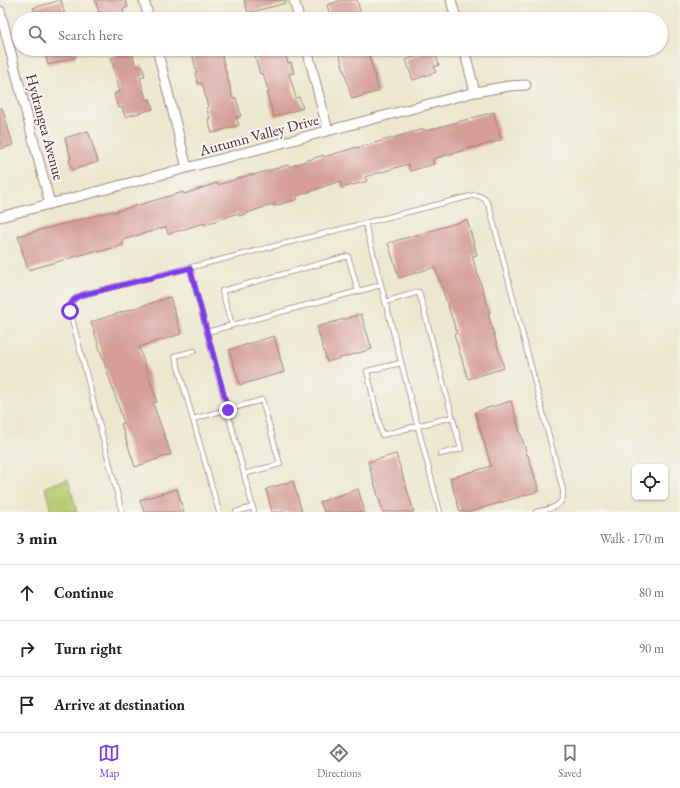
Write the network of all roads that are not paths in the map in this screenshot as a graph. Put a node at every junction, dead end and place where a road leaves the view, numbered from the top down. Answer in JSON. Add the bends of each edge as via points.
{"nodes":[{"id":1,"x":144,"y":0,"type":"edge"},
{"id":2,"x":294,"y":0,"type":"edge"},
{"id":3,"x":451,"y":0,"type":"edge"},
{"id":4,"x":0,"y":11,"type":"edge"},
{"id":5,"x":147,"y":12,"type":"edge"},
{"id":6,"x":297,"y":12,"type":"edge"},
{"id":7,"x":454,"y":12,"type":"edge"},
{"id":8,"x":159,"y":56,"type":"edge"},
{"id":9,"x":309,"y":56,"type":"edge"},
{"id":10,"x":466,"y":56,"type":"edge"},
{"id":11,"x":526,"y":85,"type":"dead end"},
{"id":12,"x":475,"y":92,"type":"junction"},
{"id":13,"x":328,"y":131,"type":"junction"},
{"id":14,"x":186,"y":168,"type":"junction"},
{"id":15,"x":50,"y":204,"type":"junction"},
{"id":16,"x":0,"y":217,"type":"edge"},
{"id":17,"x":365,"y":223,"type":"junction"},
{"id":18,"x":190,"y":268,"type":"junction"},
{"id":19,"x":381,"y":285,"type":"junction"},
{"id":20,"x":358,"y":291,"type":"junction"},
{"id":21,"x":386,"y":302,"type":"junction"},
{"id":22,"x":232,"y":325,"type":"junction"},
{"id":23,"x":207,"y":332,"type":"junction"},
{"id":24,"x":194,"y":351,"type":"dead end"},
{"id":25,"x":401,"y":363,"type":"junction"},
{"id":26,"x":228,"y":410,"type":"junction"},
{"id":27,"x":452,"y":417,"type":"junction"},
{"id":28,"x":193,"y":419,"type":"junction"},
{"id":29,"x":418,"y":426,"type":"junction"},
{"id":30,"x":440,"y":454,"type":"dead end"},
{"id":31,"x":244,"y":474,"type":"junction"},
{"id":32,"x":253,"y":510,"type":"edge"},
{"id":33,"x":122,"y":512,"type":"edge"},
{"id":34,"x":219,"y":512,"type":"edge"},
{"id":35,"x":236,"y":512,"type":"edge"},
{"id":36,"x":440,"y":512,"type":"edge"},
{"id":37,"x":536,"y":512,"type":"edge"}],
"edges":[{"from":1,"to":5,"type":"street"},
{"from":2,"to":6,"type":"street"},
{"from":3,"to":7,"type":"street"},
{"from":4,"to":15,"type":"street","name":"Hydrangea Avenue"},
{"from":8,"to":14,"type":"street"},
{"from":9,"to":13,"type":"street"},
{"from":10,"to":12,"type":"street"},
{"from":11,"to":12,"type":"street","name":"Autumn Valley Drive"},
{"from":12,"to":13,"type":"street","name":"Autumn Valley Drive"},
{"from":13,"to":14,"type":"street","name":"Autumn Valley Drive"},
{"from":14,"to":15,"type":"street","name":"Autumn Valley Drive"},
{"from":15,"to":16,"type":"street","name":"Autumn Valley Drive"},
{"from":17,"to":18,"type":"lane"},
{"from":17,"to":19,"type":"lane"},
{"from":17,"to":37,"type":"lane","via":[[472,196],[480,196],[487,201],[563,490],[563,498],[559,505]]},
{"from":18,"to":23,"type":"lane"},
{"from":18,"to":33,"type":"lane","via":[[82,295],[69,306]]},
{"from":19,"to":20,"type":"lane"},
{"from":19,"to":21,"type":"lane"},
{"from":20,"to":22,"type":"lane"},
{"from":20,"to":22,"type":"lane","via":[[348,256],[222,291]]},
{"from":21,"to":25,"type":"lane"},
{"from":21,"to":27,"type":"lane","via":[[418,292]]},
{"from":22,"to":23,"type":"lane"},
{"from":23,"to":26,"type":"lane"},
{"from":24,"to":28,"type":"lane","via":[[175,356]]},
{"from":25,"to":29,"type":"lane"},
{"from":25,"to":29,"type":"lane","via":[[367,371],[382,435]]},
{"from":26,"to":28,"type":"lane"},
{"from":26,"to":31,"type":"lane"},
{"from":26,"to":31,"type":"lane","via":[[262,400],[280,464]]},
{"from":27,"to":29,"type":"lane"},
{"from":27,"to":30,"type":"lane","via":[[461,449]]},
{"from":28,"to":34,"type":"lane"},
{"from":29,"to":36,"type":"lane"},
{"from":31,"to":32,"type":"lane"},
{"from":32,"to":35,"type":"lane"}]}
